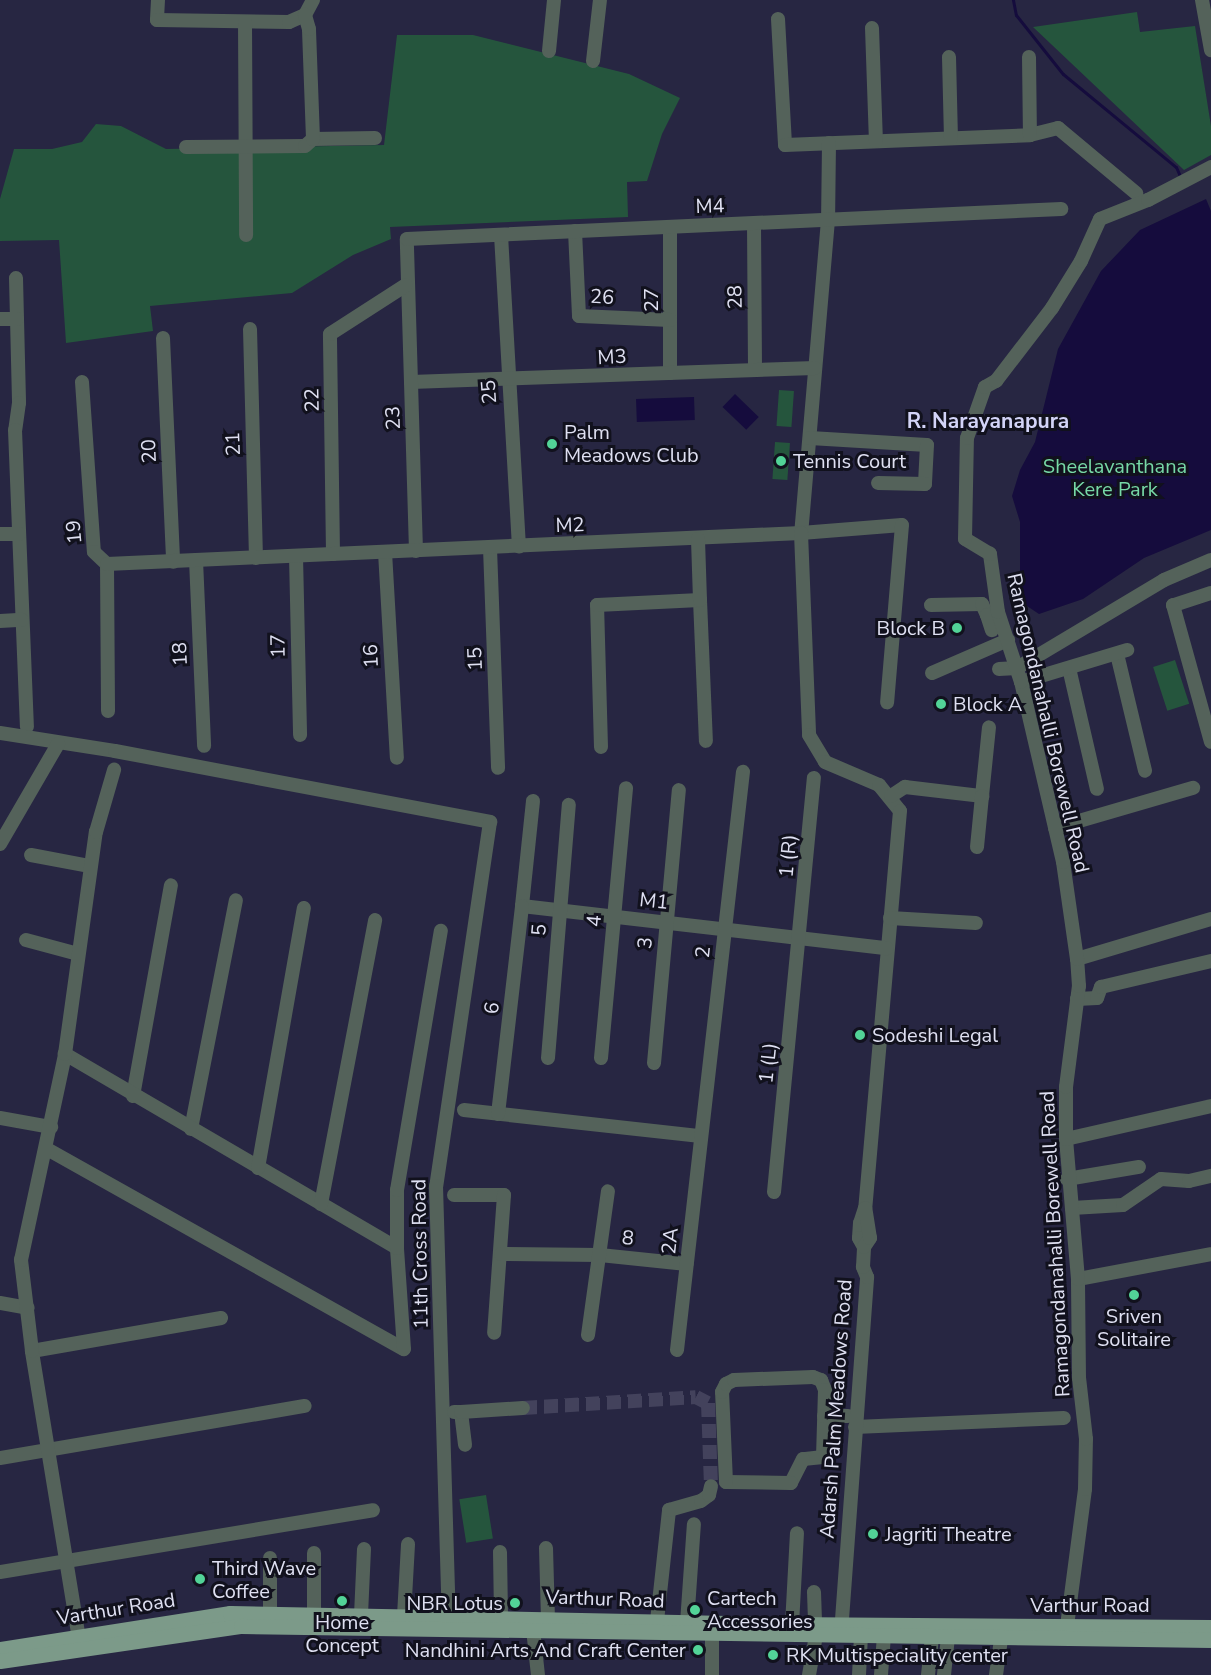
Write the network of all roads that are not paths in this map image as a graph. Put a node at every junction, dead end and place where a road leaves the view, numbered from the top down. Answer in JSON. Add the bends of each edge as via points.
{"nodes":[{"id":1,"x":158,"y":0,"type":"edge"},
{"id":2,"x":313,"y":0,"type":"edge"},
{"id":3,"x":554,"y":0,"type":"edge"},
{"id":4,"x":600,"y":0,"type":"edge"},
{"id":5,"x":1202,"y":0,"type":"edge"},
{"id":6,"x":305,"y":15,"type":"junction"},
{"id":7,"x":778,"y":19,"type":"dead end"},
{"id":8,"x":245,"y":22,"type":"junction"},
{"id":9,"x":872,"y":28,"type":"dead end"},
{"id":10,"x":1211,"y":50,"type":"edge"},
{"id":11,"x":549,"y":51,"type":"dead end"},
{"id":12,"x":949,"y":57,"type":"dead end"},
{"id":13,"x":1029,"y":57,"type":"dead end"},
{"id":14,"x":593,"y":61,"type":"dead end"},
{"id":15,"x":1030,"y":135,"type":"junction"},
{"id":16,"x":375,"y":138,"type":"dead end"},
{"id":17,"x":951,"y":138,"type":"junction"},
{"id":18,"x":313,"y":139,"type":"junction"},
{"id":19,"x":876,"y":141,"type":"junction"},
{"id":20,"x":829,"y":143,"type":"junction"},
{"id":21,"x":186,"y":147,"type":"dead end"},
{"id":22,"x":245,"y":147,"type":"junction"},
{"id":23,"x":1211,"y":167,"type":"edge"},
{"id":24,"x":1136,"y":193,"type":"dead end"},
{"id":25,"x":1061,"y":209,"type":"dead end"},
{"id":26,"x":828,"y":220,"type":"junction"},
{"id":27,"x":753,"y":224,"type":"junction"},
{"id":28,"x":670,"y":227,"type":"junction"},
{"id":29,"x":574,"y":231,"type":"junction"},
{"id":30,"x":246,"y":235,"type":"dead end"},
{"id":31,"x":501,"y":235,"type":"junction"},
{"id":32,"x":16,"y":278,"type":"dead end"},
{"id":33,"x":406,"y":285,"type":"junction"},
{"id":34,"x":0,"y":319,"type":"edge"},
{"id":35,"x":17,"y":319,"type":"junction"},
{"id":36,"x":670,"y":320,"type":"junction"},
{"id":37,"x":249,"y":330,"type":"dead end"},
{"id":38,"x":163,"y":338,"type":"dead end"},
{"id":39,"x":815,"y":368,"type":"junction"},
{"id":40,"x":755,"y":370,"type":"junction"},
{"id":41,"x":670,"y":373,"type":"junction"},
{"id":42,"x":508,"y":381,"type":"junction"},
{"id":43,"x":82,"y":382,"type":"dead end"},
{"id":44,"x":411,"y":382,"type":"junction"},
{"id":45,"x":810,"y":438,"type":"junction"},
{"id":46,"x":878,"y":483,"type":"dead end"},
{"id":47,"x":801,"y":533,"type":"junction"},
{"id":48,"x":0,"y":534,"type":"edge"},
{"id":49,"x":19,"y":534,"type":"junction"},
{"id":50,"x":698,"y":538,"type":"junction"},
{"id":51,"x":519,"y":546,"type":"junction"},
{"id":52,"x":490,"y":548,"type":"junction"},
{"id":53,"x":416,"y":551,"type":"junction"},
{"id":54,"x":384,"y":552,"type":"junction"},
{"id":55,"x":333,"y":554,"type":"junction"},
{"id":56,"x":296,"y":556,"type":"junction"},
{"id":57,"x":256,"y":558,"type":"junction"},
{"id":58,"x":196,"y":560,"type":"junction"},
{"id":59,"x":1211,"y":560,"type":"edge"},
{"id":60,"x":173,"y":562,"type":"junction"},
{"id":61,"x":107,"y":564,"type":"junction"},
{"id":62,"x":1211,"y":593,"type":"edge"},
{"id":63,"x":699,"y":600,"type":"junction"},
{"id":64,"x":931,"y":605,"type":"dead end"},
{"id":65,"x":993,"y":613,"type":"junction"},
{"id":66,"x":22,"y":620,"type":"junction"},
{"id":67,"x":0,"y":621,"type":"edge"},
{"id":68,"x":998,"y":634,"type":"junction"},
{"id":69,"x":1007,"y":668,"type":"junction"},
{"id":70,"x":1069,"y":668,"type":"junction"},
{"id":71,"x":932,"y":673,"type":"dead end"},
{"id":72,"x":1022,"y":682,"type":"junction"},
{"id":73,"x":887,"y":702,"type":"dead end"},
{"id":74,"x":108,"y":711,"type":"dead end"},
{"id":75,"x":989,"y":727,"type":"dead end"},
{"id":76,"x":27,"y":728,"type":"dead end"},
{"id":77,"x":0,"y":734,"type":"edge"},
{"id":78,"x":300,"y":735,"type":"dead end"},
{"id":79,"x":706,"y":741,"type":"dead end"},
{"id":80,"x":1211,"y":742,"type":"edge"},
{"id":81,"x":58,"y":744,"type":"junction"},
{"id":82,"x":204,"y":746,"type":"dead end"},
{"id":83,"x":601,"y":747,"type":"dead end"},
{"id":84,"x":397,"y":758,"type":"dead end"},
{"id":85,"x":498,"y":768,"type":"dead end"},
{"id":86,"x":114,"y":770,"type":"dead end"},
{"id":87,"x":1145,"y":771,"type":"dead end"},
{"id":88,"x":742,"y":772,"type":"dead end"},
{"id":89,"x":814,"y":778,"type":"dead end"},
{"id":90,"x":626,"y":788,"type":"dead end"},
{"id":91,"x":1193,"y":788,"type":"dead end"},
{"id":92,"x":1097,"y":789,"type":"dead end"},
{"id":93,"x":679,"y":790,"type":"dead end"},
{"id":94,"x":891,"y":796,"type":"junction"},
{"id":95,"x":982,"y":796,"type":"junction"},
{"id":96,"x":533,"y":801,"type":"dead end"},
{"id":97,"x":569,"y":806,"type":"dead end"},
{"id":98,"x":1055,"y":828,"type":"junction"},
{"id":99,"x":0,"y":844,"type":"edge"},
{"id":100,"x":977,"y":847,"type":"dead end"},
{"id":101,"x":31,"y":855,"type":"dead end"},
{"id":102,"x":90,"y":866,"type":"junction"},
{"id":103,"x":171,"y":885,"type":"dead end"},
{"id":104,"x":236,"y":900,"type":"dead end"},
{"id":105,"x":522,"y":906,"type":"junction"},
{"id":106,"x":304,"y":908,"type":"dead end"},
{"id":107,"x":560,"y":910,"type":"junction"},
{"id":108,"x":614,"y":917,"type":"junction"},
{"id":109,"x":890,"y":918,"type":"junction"},
{"id":110,"x":1211,"y":919,"type":"edge"},
{"id":111,"x":375,"y":920,"type":"dead end"},
{"id":112,"x":666,"y":922,"type":"junction"},
{"id":113,"x":976,"y":923,"type":"dead end"},
{"id":114,"x":725,"y":928,"type":"junction"},
{"id":115,"x":441,"y":932,"type":"dead end"},
{"id":116,"x":801,"y":937,"type":"junction"},
{"id":117,"x":26,"y":940,"type":"dead end"},
{"id":118,"x":887,"y":948,"type":"junction"},
{"id":119,"x":78,"y":954,"type":"junction"},
{"id":120,"x":1077,"y":959,"type":"junction"},
{"id":121,"x":1211,"y":961,"type":"edge"},
{"id":122,"x":1077,"y":999,"type":"junction"},
{"id":123,"x":65,"y":1054,"type":"junction"},
{"id":124,"x":548,"y":1058,"type":"dead end"},
{"id":125,"x":601,"y":1058,"type":"dead end"},
{"id":126,"x":654,"y":1064,"type":"dead end"},
{"id":127,"x":133,"y":1096,"type":"junction"},
{"id":128,"x":1211,"y":1106,"type":"edge"},
{"id":129,"x":464,"y":1110,"type":"dead end"},
{"id":130,"x":498,"y":1114,"type":"junction"},
{"id":131,"x":0,"y":1118,"type":"edge"},
{"id":132,"x":51,"y":1127,"type":"junction"},
{"id":133,"x":191,"y":1130,"type":"junction"},
{"id":134,"x":701,"y":1136,"type":"junction"},
{"id":135,"x":1066,"y":1139,"type":"junction"},
{"id":136,"x":47,"y":1149,"type":"junction"},
{"id":137,"x":1138,"y":1167,"type":"dead end"},
{"id":138,"x":258,"y":1168,"type":"junction"},
{"id":139,"x":1211,"y":1176,"type":"edge"},
{"id":140,"x":1067,"y":1179,"type":"junction"},
{"id":141,"x":608,"y":1191,"type":"dead end"},
{"id":142,"x":774,"y":1192,"type":"dead end"},
{"id":143,"x":454,"y":1195,"type":"dead end"},
{"id":144,"x":321,"y":1204,"type":"junction"},
{"id":145,"x":1072,"y":1208,"type":"junction"},
{"id":146,"x":397,"y":1248,"type":"junction"},
{"id":147,"x":501,"y":1254,"type":"junction"},
{"id":148,"x":1211,"y":1254,"type":"edge"},
{"id":149,"x":600,"y":1255,"type":"junction"},
{"id":150,"x":687,"y":1264,"type":"junction"},
{"id":151,"x":1078,"y":1279,"type":"junction"},
{"id":152,"x":0,"y":1303,"type":"edge"},
{"id":153,"x":28,"y":1308,"type":"junction"},
{"id":154,"x":221,"y":1318,"type":"dead end"},
{"id":155,"x":494,"y":1333,"type":"dead end"},
{"id":156,"x":588,"y":1335,"type":"dead end"},
{"id":157,"x":677,"y":1350,"type":"dead end"},
{"id":158,"x":32,"y":1351,"type":"junction"},
{"id":159,"x":305,"y":1406,"type":"dead end"},
{"id":160,"x":523,"y":1408,"type":"tunnel mouth"},
{"id":161,"x":461,"y":1412,"type":"junction"},
{"id":162,"x":443,"y":1413,"type":"junction"},
{"id":163,"x":1064,"y":1418,"type":"dead end"},
{"id":164,"x":824,"y":1420,"type":"junction"},
{"id":165,"x":850,"y":1423,"type":"junction"},
{"id":166,"x":465,"y":1445,"type":"dead end"},
{"id":167,"x":48,"y":1452,"type":"junction"},
{"id":168,"x":0,"y":1458,"type":"edge"},
{"id":169,"x":711,"y":1486,"type":"dead end"},
{"id":170,"x":373,"y":1510,"type":"dead end"},
{"id":171,"x":694,"y":1524,"type":"dead end"},
{"id":172,"x":797,"y":1533,"type":"dead end"},
{"id":173,"x":408,"y":1544,"type":"dead end"},
{"id":174,"x":546,"y":1548,"type":"dead end"},
{"id":175,"x":364,"y":1549,"type":"dead end"},
{"id":176,"x":500,"y":1552,"type":"dead end"},
{"id":177,"x":314,"y":1553,"type":"dead end"},
{"id":178,"x":270,"y":1558,"type":"dead end"},
{"id":179,"x":68,"y":1561,"type":"junction"},
{"id":180,"x":0,"y":1572,"type":"edge"},
{"id":181,"x":814,"y":1592,"type":"dead end"},
{"id":182,"x":270,"y":1614,"type":"junction"},
{"id":183,"x":314,"y":1614,"type":"junction"},
{"id":184,"x":361,"y":1616,"type":"junction"},
{"id":185,"x":404,"y":1616,"type":"junction"},
{"id":186,"x":449,"y":1618,"type":"junction"},
{"id":187,"x":501,"y":1618,"type":"junction"},
{"id":188,"x":549,"y":1618,"type":"junction"},
{"id":189,"x":815,"y":1619,"type":"dead end"},
{"id":190,"x":657,"y":1621,"type":"junction"},
{"id":191,"x":687,"y":1623,"type":"junction"},
{"id":192,"x":532,"y":1624,"type":"junction"},
{"id":193,"x":1067,"y":1626,"type":"junction"},
{"id":194,"x":1211,"y":1627,"type":"edge"},
{"id":195,"x":712,"y":1628,"type":"junction"},
{"id":196,"x":782,"y":1628,"type":"junction"},
{"id":197,"x":839,"y":1630,"type":"junction"},
{"id":198,"x":861,"y":1635,"type":"junction"},
{"id":199,"x":884,"y":1635,"type":"junction"},
{"id":200,"x":816,"y":1636,"type":"junction"},
{"id":201,"x":932,"y":1637,"type":"junction"},
{"id":202,"x":948,"y":1637,"type":"junction"},
{"id":203,"x":1001,"y":1638,"type":"junction"},
{"id":204,"x":1211,"y":1640,"type":"edge"},
{"id":205,"x":80,"y":1641,"type":"junction"},
{"id":206,"x":0,"y":1649,"type":"edge"},
{"id":207,"x":0,"y":1661,"type":"edge"},
{"id":208,"x":538,"y":1675,"type":"edge"},
{"id":209,"x":712,"y":1675,"type":"edge"},
{"id":210,"x":809,"y":1675,"type":"edge"},
{"id":211,"x":859,"y":1675,"type":"edge"},
{"id":212,"x":881,"y":1675,"type":"edge"},
{"id":213,"x":928,"y":1675,"type":"edge"},
{"id":214,"x":944,"y":1675,"type":"edge"},
{"id":215,"x":996,"y":1675,"type":"edge"}],
"edges":[{"from":1,"to":8,"type":"street","via":[[157,20]]},
{"from":2,"to":6,"type":"street"},
{"from":3,"to":11,"type":"street"},
{"from":4,"to":14,"type":"street"},
{"from":5,"to":10,"type":"street"},
{"from":6,"to":8,"type":"street","via":[[289,22]]},
{"from":6,"to":18,"type":"street","via":[[309,29]]},
{"from":7,"to":20,"type":"street","via":[[785,145]]},
{"from":8,"to":22,"type":"street"},
{"from":9,"to":19,"type":"street"},
{"from":12,"to":17,"type":"street"},
{"from":13,"to":15,"type":"street"},
{"from":15,"to":17,"type":"street"},
{"from":15,"to":24,"type":"street","via":[[1058,128]]},
{"from":16,"to":18,"type":"street"},
{"from":17,"to":19,"type":"street"},
{"from":18,"to":22,"type":"street","via":[[305,146]]},
{"from":19,"to":20,"type":"street"},
{"from":20,"to":26,"type":"street"},
{"from":21,"to":22,"type":"street"},
{"from":22,"to":30,"type":"street"},
{"from":23,"to":65,"type":"street","name":"Ramagondanahalli Borewell Road","via":[[1148,200],[1100,219],[1081,261],[1052,308],[996,381],[985,387],[968,438],[964,526],[966,539],[990,554]]},
{"from":25,"to":26,"type":"street","name":"M4"},
{"from":26,"to":27,"type":"street","name":"M4"},
{"from":26,"to":39,"type":"street"},
{"from":27,"to":28,"type":"street","name":"M4"},
{"from":27,"to":40,"type":"street","name":"28"},
{"from":28,"to":29,"type":"street","name":"M4"},
{"from":28,"to":36,"type":"street","name":"27"},
{"from":29,"to":31,"type":"street","name":"M4"},
{"from":29,"to":36,"type":"street","name":"26","via":[[579,316]]},
{"from":31,"to":33,"type":"street","name":"M4","via":[[407,239]]},
{"from":31,"to":42,"type":"street","name":"25"},
{"from":32,"to":35,"type":"street"},
{"from":33,"to":44,"type":"street","name":"23"},
{"from":33,"to":55,"type":"street","name":"22","via":[[330,334]]},
{"from":34,"to":35,"type":"street"},
{"from":35,"to":49,"type":"street","via":[[19,403],[15,430]]},
{"from":36,"to":41,"type":"street","name":"27"},
{"from":37,"to":57,"type":"street","name":"21"},
{"from":38,"to":60,"type":"street","name":"20"},
{"from":39,"to":40,"type":"street","name":"M3"},
{"from":39,"to":45,"type":"street"},
{"from":40,"to":41,"type":"street","name":"M3"},
{"from":41,"to":42,"type":"street","name":"M3"},
{"from":42,"to":44,"type":"street","name":"M3"},
{"from":42,"to":51,"type":"street","name":"25"},
{"from":43,"to":61,"type":"street","name":"19","via":[[94,552]]},
{"from":44,"to":53,"type":"street","name":"23"},
{"from":45,"to":46,"type":"street","via":[[927,445],[925,484]]},
{"from":45,"to":47,"type":"street"},
{"from":47,"to":50,"type":"street","name":"M2"},
{"from":47,"to":73,"type":"street","name":"M2","via":[[902,525]]},
{"from":47,"to":94,"type":"street","via":[[809,735],[825,762],[879,785]]},
{"from":48,"to":49,"type":"street"},
{"from":49,"to":66,"type":"street"},
{"from":50,"to":51,"type":"street","name":"M2"},
{"from":50,"to":63,"type":"street"},
{"from":51,"to":52,"type":"street","name":"M2"},
{"from":52,"to":53,"type":"street","name":"M2"},
{"from":52,"to":85,"type":"street","name":"15"},
{"from":53,"to":54,"type":"street","name":"M2"},
{"from":54,"to":55,"type":"street","name":"M2"},
{"from":54,"to":84,"type":"street","name":"16"},
{"from":55,"to":56,"type":"street","name":"M2"},
{"from":56,"to":57,"type":"street","name":"M2"},
{"from":56,"to":78,"type":"street","name":"17"},
{"from":57,"to":58,"type":"street","name":"M2"},
{"from":58,"to":60,"type":"street","name":"M2"},
{"from":58,"to":82,"type":"street","name":"18"},
{"from":59,"to":69,"type":"street","via":[[1164,580]]},
{"from":60,"to":61,"type":"street","name":"M2"},
{"from":61,"to":74,"type":"street","name":"19"},
{"from":62,"to":80,"type":"street","via":[[1173,606]]},
{"from":63,"to":79,"type":"street"},
{"from":63,"to":83,"type":"street","via":[[597,606]]},
{"from":64,"to":65,"type":"street","via":[[981,604]]},
{"from":65,"to":68,"type":"street","name":"Ramagondanahalli Borewell Road"},
{"from":66,"to":67,"type":"street"},
{"from":66,"to":76,"type":"street"},
{"from":68,"to":69,"type":"street","name":"Ramagondanahalli Borewell Road"},
{"from":68,"to":71,"type":"street"},
{"from":69,"to":72,"type":"street","name":"Ramagondanahalli Borewell Road"},
{"from":70,"to":72,"type":"street"},
{"from":70,"to":87,"type":"street","via":[[1122,652]]},
{"from":70,"to":92,"type":"street"},
{"from":72,"to":98,"type":"street","name":"Ramagondanahalli Borewell Road"},
{"from":75,"to":95,"type":"street"},
{"from":77,"to":81,"type":"street"},
{"from":81,"to":99,"type":"street"},
{"from":81,"to":162,"type":"street","name":"11th Cross Road","via":[[115,751],[490,822],[436,1186]]},
{"from":86,"to":102,"type":"street"},
{"from":88,"to":114,"type":"street","name":"2"},
{"from":89,"to":116,"type":"street","name":"1 (R)"},
{"from":90,"to":108,"type":"street","name":"4"},
{"from":91,"to":98,"type":"street"},
{"from":93,"to":112,"type":"street","name":"3"},
{"from":94,"to":95,"type":"street","via":[[905,787]]},
{"from":94,"to":109,"type":"street","name":"Adarsh Palm Meadows Road","via":[[900,811]]},
{"from":95,"to":100,"type":"street"},
{"from":96,"to":105,"type":"street"},
{"from":97,"to":107,"type":"street","name":"5"},
{"from":98,"to":120,"type":"street","name":"Ramagondanahalli Borewell Road","via":[[1073,885]]},
{"from":101,"to":102,"type":"street"},
{"from":102,"to":119,"type":"street"},
{"from":103,"to":127,"type":"street"},
{"from":104,"to":133,"type":"street"},
{"from":105,"to":107,"type":"street","name":"M1"},
{"from":105,"to":130,"type":"street","name":"6"},
{"from":106,"to":138,"type":"street"},
{"from":107,"to":108,"type":"street","name":"M1"},
{"from":107,"to":124,"type":"street","name":"5"},
{"from":108,"to":112,"type":"street","name":"M1"},
{"from":108,"to":125,"type":"street","name":"4"},
{"from":109,"to":113,"type":"street"},
{"from":109,"to":118,"type":"street","name":"Adarsh Palm Meadows Road"},
{"from":110,"to":120,"type":"street"},
{"from":111,"to":144,"type":"street"},
{"from":112,"to":114,"type":"street","name":"M1"},
{"from":112,"to":126,"type":"street","name":"3"},
{"from":114,"to":116,"type":"street","name":"M1"},
{"from":114,"to":134,"type":"street","name":"2"},
{"from":115,"to":146,"type":"street","via":[[397,1190]]},
{"from":116,"to":118,"type":"street","name":"M1"},
{"from":116,"to":142,"type":"street","name":"1 (L)"},
{"from":117,"to":119,"type":"street"},
{"from":118,"to":165,"type":"street","name":"Adarsh Palm Meadows Road","via":[[865,1208],[859,1238],[864,1247],[863,1268],[867,1277]]},
{"from":119,"to":123,"type":"street"},
{"from":120,"to":122,"type":"street","name":"Ramagondanahalli Borewell Road"},
{"from":121,"to":122,"type":"street","via":[[1101,987],[1096,998]]},
{"from":122,"to":135,"type":"street","name":"Ramagondanahalli Borewell Road","via":[[1066,1087]]},
{"from":123,"to":127,"type":"street"},
{"from":123,"to":132,"type":"street"},
{"from":127,"to":133,"type":"street"},
{"from":128,"to":135,"type":"street"},
{"from":129,"to":130,"type":"street"},
{"from":130,"to":134,"type":"street"},
{"from":131,"to":132,"type":"street"},
{"from":132,"to":136,"type":"street"},
{"from":133,"to":138,"type":"street"},
{"from":134,"to":150,"type":"street","name":"2A"},
{"from":135,"to":140,"type":"street","name":"Ramagondanahalli Borewell Road"},
{"from":136,"to":146,"type":"street","via":[[404,1349]]},
{"from":136,"to":153,"type":"street","via":[[21,1260]]},
{"from":137,"to":140,"type":"street"},
{"from":138,"to":144,"type":"street"},
{"from":139,"to":145,"type":"street","via":[[1189,1181],[1161,1179],[1123,1205]]},
{"from":140,"to":145,"type":"street","name":"Ramagondanahalli Borewell Road"},
{"from":141,"to":149,"type":"street"},
{"from":143,"to":147,"type":"street","via":[[504,1195]]},
{"from":144,"to":146,"type":"street"},
{"from":145,"to":151,"type":"street","name":"Ramagondanahalli Borewell Road"},
{"from":147,"to":149,"type":"street","name":"8"},
{"from":147,"to":155,"type":"street"},
{"from":148,"to":151,"type":"street"},
{"from":149,"to":150,"type":"street","name":"8"},
{"from":149,"to":156,"type":"street"},
{"from":150,"to":157,"type":"street","name":"2A"},
{"from":151,"to":193,"type":"street","name":"Ramagondanahalli Borewell Road","via":[[1079,1378],[1086,1449]]},
{"from":152,"to":153,"type":"street"},
{"from":153,"to":158,"type":"street"},
{"from":154,"to":158,"type":"street"},
{"from":158,"to":167,"type":"street"},
{"from":159,"to":167,"type":"street"},
{"from":160,"to":161,"type":"street"},
{"from":161,"to":162,"type":"street"},
{"from":161,"to":166,"type":"street"},
{"from":162,"to":186,"type":"street","name":"11th Cross Road"},
{"from":163,"to":165,"type":"street"},
{"from":164,"to":164,"type":"street","via":[[825,1390],[821,1380],[813,1377],[734,1380],[726,1384],[722,1392],[726,1482],[791,1483],[803,1459],[823,1456]]},
{"from":164,"to":165,"type":"street"},
{"from":165,"to":197,"type":"street","name":"Adarsh Palm Meadows Road"},
{"from":167,"to":168,"type":"street"},
{"from":167,"to":179,"type":"street"},
{"from":169,"to":190,"type":"street","via":[[709,1495],[701,1501],[669,1510]]},
{"from":170,"to":179,"type":"street"},
{"from":171,"to":191,"type":"street"},
{"from":172,"to":196,"type":"street"},
{"from":173,"to":185,"type":"street"},
{"from":174,"to":188,"type":"street"},
{"from":175,"to":184,"type":"street"},
{"from":176,"to":187,"type":"street"},
{"from":177,"to":183,"type":"street"},
{"from":178,"to":182,"type":"street"},
{"from":179,"to":180,"type":"street"},
{"from":179,"to":205,"type":"street"},
{"from":181,"to":189,"type":"street"},
{"from":182,"to":183,"type":"main road","name":"Varthur Road"},
{"from":182,"to":205,"type":"main road","name":"Varthur Road","via":[[230,1613]]},
{"from":183,"to":184,"type":"main road","name":"Varthur Road"},
{"from":184,"to":185,"type":"main road","name":"Varthur Road"},
{"from":185,"to":186,"type":"main road","name":"Varthur Road"},
{"from":186,"to":187,"type":"main road","name":"Varthur Road"},
{"from":187,"to":192,"type":"main road","name":"Varthur Road"},
{"from":188,"to":190,"type":"main road","name":"Varthur Road"},
{"from":188,"to":192,"type":"main road","name":"Varthur Road"},
{"from":190,"to":191,"type":"main road","name":"Varthur Road"},
{"from":191,"to":195,"type":"main road","name":"Varthur Road"},
{"from":192,"to":195,"type":"main road","name":"Varthur Road"},
{"from":192,"to":205,"type":"main road","name":"Varthur Road","via":[[241,1626]]},
{"from":192,"to":208,"type":"street"},
{"from":193,"to":194,"type":"main road","name":"Varthur Road"},
{"from":193,"to":197,"type":"main road","name":"Varthur Road"},
{"from":195,"to":196,"type":"main road","name":"Varthur Road"},
{"from":195,"to":209,"type":"street"},
{"from":196,"to":197,"type":"main road","name":"Varthur Road"},
{"from":196,"to":200,"type":"main road","name":"Varthur Road"},
{"from":197,"to":198,"type":"main road","name":"Varthur Road"},
{"from":197,"to":200,"type":"main road","name":"Varthur Road"},
{"from":198,"to":199,"type":"main road","name":"Varthur Road"},
{"from":198,"to":211,"type":"street"},
{"from":199,"to":201,"type":"main road","name":"Varthur Road"},
{"from":199,"to":212,"type":"street"},
{"from":200,"to":210,"type":"street"},
{"from":201,"to":202,"type":"main road","name":"Varthur Road"},
{"from":201,"to":213,"type":"street"},
{"from":202,"to":203,"type":"main road","name":"Varthur Road"},
{"from":202,"to":214,"type":"street"},
{"from":203,"to":204,"type":"main road","name":"Varthur Road"},
{"from":203,"to":215,"type":"street"},
{"from":205,"to":206,"type":"main road","name":"Varthur Road"},
{"from":205,"to":207,"type":"main road","name":"Varthur Road"}]}
